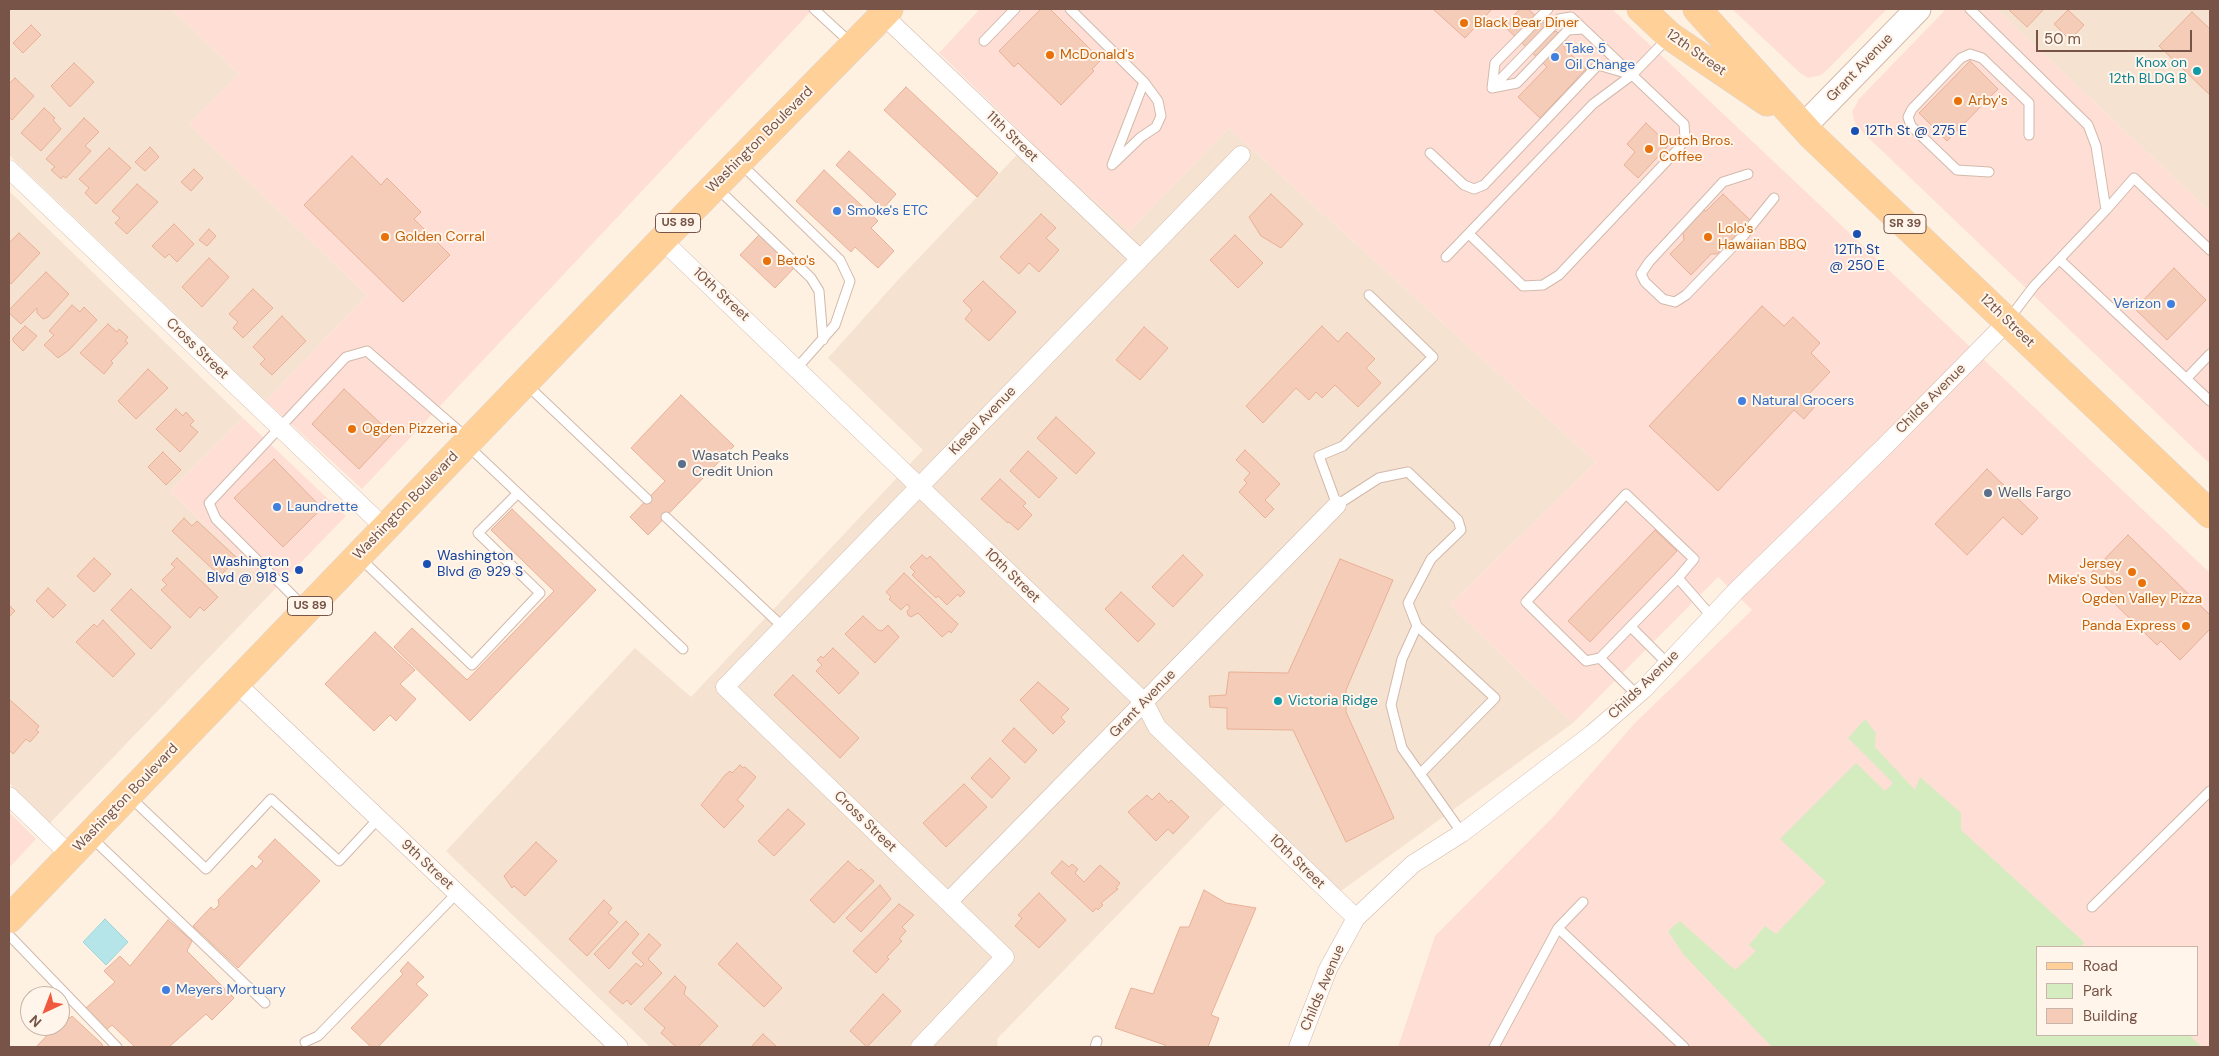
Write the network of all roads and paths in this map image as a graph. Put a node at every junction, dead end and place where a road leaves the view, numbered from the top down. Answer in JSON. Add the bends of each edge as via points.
{"nodes":[{"id":1,"x":814,"y":9,"type":"edge"},
{"id":2,"x":1016,"y":9,"type":"edge"},
{"id":3,"x":1070,"y":9,"type":"edge"},
{"id":4,"x":1548,"y":9,"type":"edge"},
{"id":5,"x":1562,"y":9,"type":"edge"},
{"id":6,"x":1641,"y":9,"type":"edge"},
{"id":7,"x":1697,"y":9,"type":"edge"},
{"id":8,"x":1918,"y":9,"type":"edge"},
{"id":9,"x":1970,"y":9,"type":"edge"},
{"id":10,"x":886,"y":12,"type":"edge"},
{"id":11,"x":1571,"y":17,"type":"junction"},
{"id":12,"x":1583,"y":29,"type":"junction"},
{"id":13,"x":1670,"y":36,"type":"junction"},
{"id":14,"x":984,"y":41,"type":"dead end"},
{"id":15,"x":854,"y":46,"type":"junction"},
{"id":16,"x":1632,"y":75,"type":"junction"},
{"id":17,"x":1144,"y":82,"type":"junction"},
{"id":18,"x":1492,"y":88,"type":"junction"},
{"id":19,"x":1803,"y":127,"type":"junction"},
{"id":20,"x":2029,"y":135,"type":"dead end"},
{"id":21,"x":1430,"y":153,"type":"dead end"},
{"id":22,"x":1242,"y":155,"type":"dead end"},
{"id":23,"x":738,"y":161,"type":"junction"},
{"id":24,"x":9,"y":169,"type":"edge"},
{"id":25,"x":1989,"y":172,"type":"dead end"},
{"id":26,"x":1748,"y":174,"type":"dead end"},
{"id":27,"x":714,"y":186,"type":"junction"},
{"id":28,"x":1774,"y":198,"type":"dead end"},
{"id":29,"x":2106,"y":210,"type":"junction"},
{"id":30,"x":1469,"y":234,"type":"junction"},
{"id":31,"x":662,"y":240,"type":"junction"},
{"id":32,"x":2210,"y":250,"type":"edge"},
{"id":33,"x":1446,"y":257,"type":"dead end"},
{"id":34,"x":1140,"y":259,"type":"junction"},
{"id":35,"x":2060,"y":260,"type":"junction"},
{"id":36,"x":1369,"y":295,"type":"dead end"},
{"id":37,"x":2008,"y":321,"type":"junction"},
{"id":38,"x":823,"y":340,"type":"junction"},
{"id":39,"x":2210,"y":354,"type":"edge"},
{"id":40,"x":797,"y":368,"type":"junction"},
{"id":41,"x":2187,"y":378,"type":"junction"},
{"id":42,"x":524,"y":383,"type":"junction"},
{"id":43,"x":2210,"y":401,"type":"edge"},
{"id":44,"x":280,"y":428,"type":"junction"},
{"id":45,"x":468,"y":442,"type":"junction"},
{"id":46,"x":919,"y":487,"type":"junction"},
{"id":47,"x":517,"y":494,"type":"junction"},
{"id":48,"x":647,"y":499,"type":"dead end"},
{"id":49,"x":1337,"y":505,"type":"junction"},
{"id":50,"x":2210,"y":514,"type":"edge"},
{"id":51,"x":666,"y":517,"type":"dead end"},
{"id":52,"x":385,"y":528,"type":"junction"},
{"id":53,"x":358,"y":556,"type":"junction"},
{"id":54,"x":1678,"y":578,"type":"junction"},
{"id":55,"x":307,"y":609,"type":"junction"},
{"id":56,"x":1712,"y":617,"type":"junction"},
{"id":57,"x":1417,"y":626,"type":"junction"},
{"id":58,"x":783,"y":627,"type":"junction"},
{"id":59,"x":1631,"y":627,"type":"junction"},
{"id":60,"x":683,"y":649,"type":"dead end"},
{"id":61,"x":1600,"y":658,"type":"junction"},
{"id":62,"x":1668,"y":664,"type":"junction"},
{"id":63,"x":236,"y":683,"type":"junction"},
{"id":64,"x":725,"y":687,"type":"joint"},
{"id":65,"x":1637,"y":695,"type":"junction"},
{"id":66,"x":1144,"y":702,"type":"junction"},
{"id":67,"x":1420,"y":774,"type":"junction"},
{"id":68,"x":2210,"y":791,"type":"edge"},
{"id":69,"x":128,"y":795,"type":"junction"},
{"id":70,"x":9,"y":796,"type":"edge"},
{"id":71,"x":378,"y":819,"type":"junction"},
{"id":72,"x":1462,"y":833,"type":"junction"},
{"id":73,"x":90,"y":836,"type":"junction"},
{"id":74,"x":71,"y":856,"type":"junction"},
{"id":75,"x":457,"y":893,"type":"junction"},
{"id":76,"x":948,"y":902,"type":"junction"},
{"id":77,"x":1584,"y":902,"type":"dead end"},
{"id":78,"x":2092,"y":907,"type":"dead end"},
{"id":79,"x":1356,"y":918,"type":"junction"},
{"id":80,"x":9,"y":919,"type":"edge"},
{"id":81,"x":1558,"y":928,"type":"junction"},
{"id":82,"x":9,"y":935,"type":"edge"},
{"id":83,"x":265,"y":1003,"type":"dead end"},
{"id":84,"x":305,"y":1042,"type":"dead end"},
{"id":85,"x":117,"y":1047,"type":"edge"},
{"id":86,"x":619,"y":1047,"type":"edge"},
{"id":87,"x":920,"y":1047,"type":"edge"},
{"id":88,"x":1298,"y":1047,"type":"edge"},
{"id":89,"x":1494,"y":1047,"type":"edge"},
{"id":90,"x":1684,"y":1047,"type":"edge"}],
"edges":[{"from":1,"to":15,"type":"lane"},
{"from":2,"to":14,"type":"lane"},
{"from":3,"to":17,"type":"lane"},
{"from":4,"to":18,"type":"lane","via":[[1496,63]]},
{"from":5,"to":11,"type":"lane"},
{"from":6,"to":13,"type":"main road","name":"12th Street","number":"SR 39"},
{"from":7,"to":19,"type":"main road","name":"12th Street","number":"SR 39"},
{"from":8,"to":19,"type":"street","name":"Grant Avenue"},
{"from":9,"to":29,"type":"lane","via":[[2088,125],[2096,146]]},
{"from":10,"to":15,"type":"main road","name":"Washington Boulevard","number":"US 89"},
{"from":10,"to":34,"type":"street","name":"11th Street"},
{"from":11,"to":12,"type":"lane"},
{"from":11,"to":18,"type":"lane","via":[[1559,19]]},
{"from":12,"to":16,"type":"lane"},
{"from":12,"to":18,"type":"lane","via":[[1568,30],[1517,83]]},
{"from":13,"to":16,"type":"lane"},
{"from":13,"to":19,"type":"main road","name":"12th Street","number":"SR 39"},
{"from":15,"to":23,"type":"main road","name":"Washington Boulevard","number":"US 89"},
{"from":16,"to":21,"type":"lane","via":[[1598,65],[1484,184],[1474,189],[1464,185]]},
{"from":16,"to":30,"type":"lane","via":[[1593,104]]},
{"from":16,"to":30,"type":"lane","via":[[1684,124],[1686,137],[1559,275],[1543,284],[1523,286]]},
{"from":17,"to":17,"type":"lane","via":[[1112,165],[1156,127],[1161,116],[1158,101]]},
{"from":19,"to":37,"type":"main road","name":"12th Street","number":"SR 39"},
{"from":20,"to":25,"type":"lane","via":[[2029,103],[1982,58],[1970,54],[1961,58],[1908,117],[1911,126],[1957,170]]},
{"from":22,"to":34,"type":"street","name":"Kiesel Avenue"},
{"from":23,"to":27,"type":"main road","name":"Washington Boulevard","number":"US 89"},
{"from":23,"to":38,"type":"lane","via":[[840,260],[850,282],[835,325]]},
{"from":24,"to":44,"type":"street","name":"Cross Street"},
{"from":26,"to":28,"type":"lane","via":[[1723,182],[1649,262],[1641,274],[1644,282],[1662,299],[1675,302],[1686,295],[1744,235]]},
{"from":27,"to":31,"type":"main road","name":"Washington Boulevard","number":"US 89"},
{"from":27,"to":38,"type":"lane","via":[[811,278],[819,291]]},
{"from":29,"to":32,"type":"lane","via":[[2134,178]]},
{"from":29,"to":35,"type":"lane"},
{"from":30,"to":33,"type":"lane"},
{"from":31,"to":40,"type":"street","name":"10th Street"},
{"from":31,"to":42,"type":"main road","name":"Washington Boulevard","number":"US 89"},
{"from":34,"to":46,"type":"street","name":"Kiesel Avenue"},
{"from":35,"to":37,"type":"lane","via":[[2034,286]]},
{"from":35,"to":41,"type":"lane"},
{"from":36,"to":49,"type":"lane","via":[[1433,357],[1343,446],[1319,456]]},
{"from":37,"to":50,"type":"main road","name":"12th Street","number":"SR 39"},
{"from":37,"to":56,"type":"street","name":"Childs Avenue"},
{"from":38,"to":40,"type":"lane"},
{"from":39,"to":41,"type":"lane"},
{"from":40,"to":46,"type":"street","name":"10th Street"},
{"from":41,"to":43,"type":"lane"},
{"from":42,"to":45,"type":"main road","name":"Washington Boulevard","number":"US 89"},
{"from":42,"to":48,"type":"lane"},
{"from":44,"to":45,"type":"lane","via":[[346,357],[367,351]]},
{"from":44,"to":52,"type":"street","name":"Cross Street"},
{"from":44,"to":55,"type":"lane","via":[[209,503],[216,520]]},
{"from":45,"to":47,"type":"lane"},
{"from":45,"to":52,"type":"main road","name":"Washington Boulevard","number":"US 89"},
{"from":46,"to":58,"type":"street","name":"Kiesel Avenue"},
{"from":46,"to":66,"type":"street","name":"10th Street"},
{"from":47,"to":53,"type":"lane","via":[[478,533],[540,593],[472,665]]},
{"from":47,"to":60,"type":"lane"},
{"from":49,"to":57,"type":"lane","via":[[1379,478],[1408,472],[1458,520],[1461,530],[1431,560],[1408,603]]},
{"from":49,"to":66,"type":"street","name":"Grant Avenue"},
{"from":51,"to":58,"type":"lane"},
{"from":52,"to":53,"type":"main road","name":"Washington Boulevard","number":"US 89"},
{"from":53,"to":55,"type":"main road","name":"Washington Boulevard","number":"US 89"},
{"from":54,"to":56,"type":"lane"},
{"from":54,"to":59,"type":"lane"},
{"from":54,"to":61,"type":"lane","via":[[1694,559],[1626,494],[1526,602],[1586,661]]},
{"from":55,"to":63,"type":"main road","name":"Washington Boulevard","number":"US 89"},
{"from":56,"to":62,"type":"street","name":"Childs Avenue"},
{"from":57,"to":67,"type":"lane","via":[[1402,659],[1391,706],[1402,748]]},
{"from":57,"to":67,"type":"lane","via":[[1495,698]]},
{"from":58,"to":64,"type":"street","name":"Kiesel Avenue"},
{"from":59,"to":61,"type":"lane"},
{"from":59,"to":62,"type":"lane"},
{"from":61,"to":65,"type":"lane"},
{"from":62,"to":65,"type":"street","name":"Childs Avenue"},
{"from":63,"to":69,"type":"main road","name":"Washington Boulevard","number":"US 89"},
{"from":63,"to":71,"type":"street","name":"9th Street"},
{"from":64,"to":76,"type":"street","name":"Cross Street"},
{"from":65,"to":72,"type":"street","name":"Childs Avenue","via":[[1592,734]]},
{"from":66,"to":76,"type":"street","name":"Grant Avenue"},
{"from":66,"to":79,"type":"street","name":"10th Street","via":[[1157,727]]},
{"from":67,"to":72,"type":"lane"},
{"from":68,"to":78,"type":"lane"},
{"from":69,"to":71,"type":"lane","via":[[206,869],[271,799],[340,862]]},
{"from":69,"to":73,"type":"main road","name":"Washington Boulevard","number":"US 89"},
{"from":70,"to":74,"type":"street"},
{"from":71,"to":75,"type":"street","name":"9th Street"},
{"from":72,"to":79,"type":"street","name":"Childs Avenue","via":[[1413,864]]},
{"from":73,"to":74,"type":"main road","name":"Washington Boulevard","number":"US 89"},
{"from":73,"to":83,"type":"lane"},
{"from":74,"to":80,"type":"main road","name":"Washington Boulevard","number":"US 89"},
{"from":75,"to":84,"type":"lane","via":[[318,1036]]},
{"from":75,"to":86,"type":"street","name":"9th Street"},
{"from":76,"to":87,"type":"street","name":"Cross Street","via":[[1005,957]]},
{"from":77,"to":81,"type":"lane"},
{"from":79,"to":88,"type":"street","name":"Childs Avenue","via":[[1328,969]]},
{"from":81,"to":89,"type":"lane"},
{"from":81,"to":90,"type":"lane"},
{"from":82,"to":85,"type":"lane"}]}
